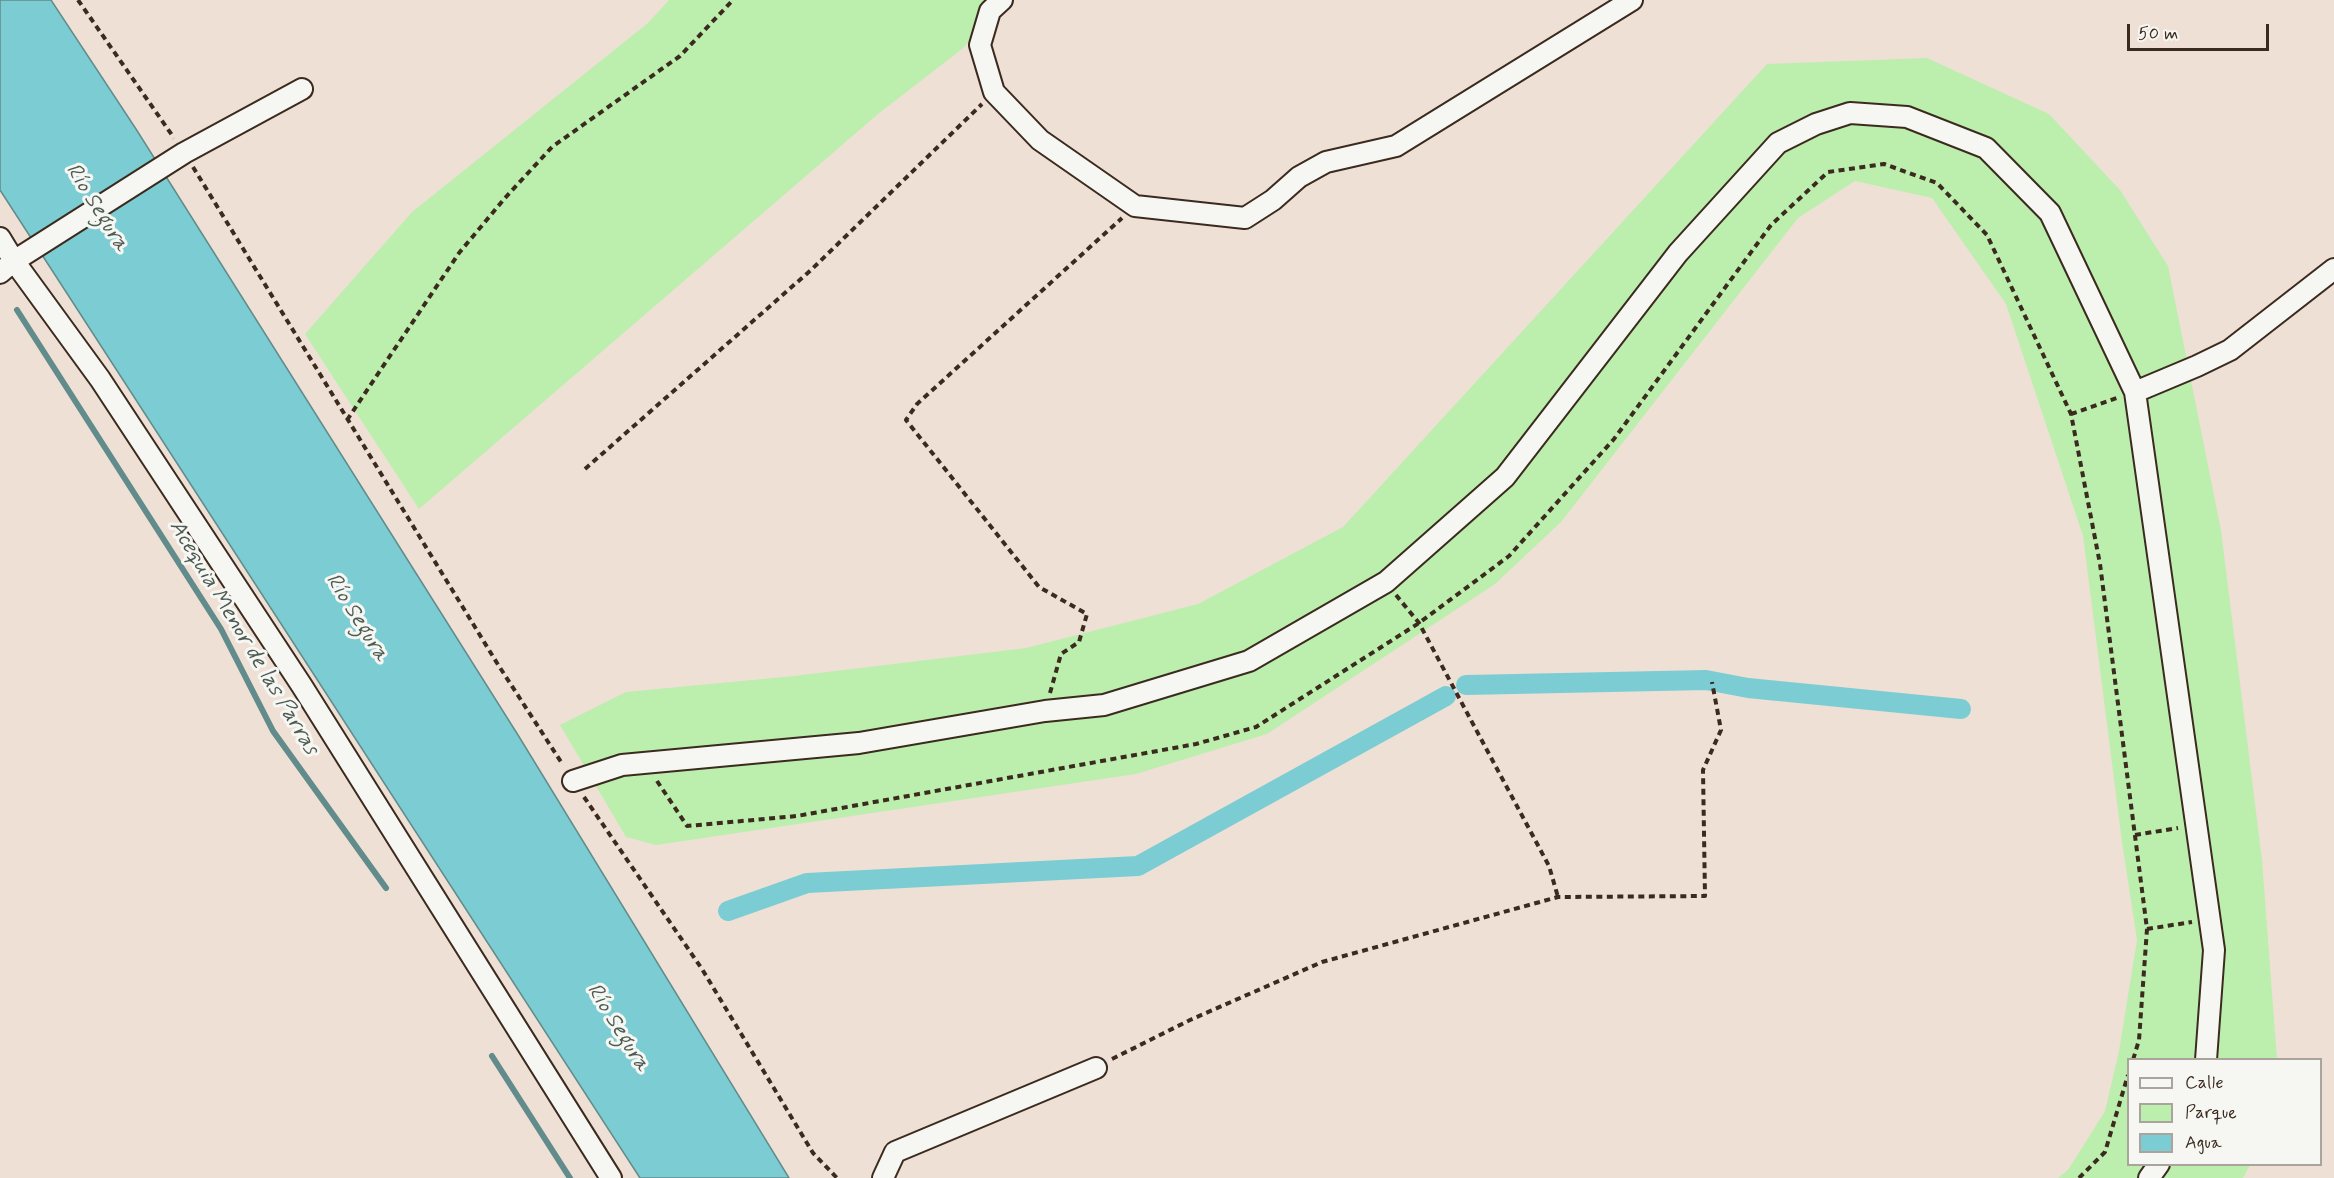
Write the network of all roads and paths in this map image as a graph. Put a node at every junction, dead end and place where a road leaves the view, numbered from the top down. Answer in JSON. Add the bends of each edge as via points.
{"nodes":[{"id":1,"x":78,"y":0,"type":"edge"},
{"id":2,"x":734,"y":0,"type":"edge"},
{"id":3,"x":1002,"y":0,"type":"edge"},
{"id":4,"x":1632,"y":0,"type":"edge"},
{"id":5,"x":302,"y":89,"type":"dead end"},
{"id":6,"x":994,"y":92,"type":"junction"},
{"id":7,"x":184,"y":153,"type":"junction"},
{"id":8,"x":1135,"y":206,"type":"junction"},
{"id":9,"x":0,"y":238,"type":"edge"},
{"id":10,"x":7,"y":267,"type":"edge"},
{"id":11,"x":2334,"y":269,"type":"edge"},
{"id":12,"x":2135,"y":392,"type":"junction"},
{"id":13,"x":2071,"y":414,"type":"junction"},
{"id":14,"x":347,"y":420,"type":"junction"},
{"id":15,"x":585,"y":469,"type":"dead end"},
{"id":16,"x":1386,"y":582,"type":"junction"},
{"id":17,"x":1419,"y":623,"type":"junction"},
{"id":18,"x":1712,"y":682,"type":"dead end"},
{"id":19,"x":1045,"y":711,"type":"junction"},
{"id":20,"x":648,"y":763,"type":"junction"},
{"id":21,"x":573,"y":781,"type":"junction"},
{"id":22,"x":2197,"y":825,"type":"junction"},
{"id":23,"x":2135,"y":835,"type":"junction"},
{"id":24,"x":1558,"y":897,"type":"junction"},
{"id":25,"x":2210,"y":920,"type":"junction"},
{"id":26,"x":2147,"y":928,"type":"junction"},
{"id":27,"x":2133,"y":1058,"type":"edge"},
{"id":28,"x":2206,"y":1058,"type":"edge"},
{"id":29,"x":1096,"y":1068,"type":"joint"},
{"id":30,"x":2127,"y":1078,"type":"edge"},
{"id":31,"x":611,"y":1178,"type":"edge"},
{"id":32,"x":837,"y":1178,"type":"edge"},
{"id":33,"x":883,"y":1178,"type":"edge"},
{"id":34,"x":2079,"y":1178,"type":"edge"}],
"edges":[{"from":1,"to":7,"type":"path"},
{"from":2,"to":14,"type":"path","via":[[680,56],[552,147],[510,192],[459,253]]},
{"from":3,"to":6,"type":"street","via":[[990,11],[980,45]]},
{"from":4,"to":8,"type":"street","via":[[1396,146],[1326,162],[1299,177],[1273,201],[1245,218]]},
{"from":5,"to":7,"type":"street"},
{"from":6,"to":8,"type":"street","via":[[1040,140]]},
{"from":6,"to":15,"type":"path","via":[[811,270]]},
{"from":7,"to":10,"type":"street"},
{"from":7,"to":14,"type":"path"},
{"from":8,"to":19,"type":"path","via":[[917,404],[906,420],[1040,587],[1087,614],[1079,642],[1061,654]]},
{"from":9,"to":10,"type":"street"},
{"from":10,"to":31,"type":"street","via":[[100,379],[289,666]]},
{"from":11,"to":12,"type":"street","via":[[2230,350]]},
{"from":12,"to":13,"type":"path"},
{"from":12,"to":16,"type":"street","via":[[2050,213],[1986,148],[1907,117],[1850,113],[1778,143],[1678,253],[1505,477]]},
{"from":12,"to":22,"type":"street"},
{"from":13,"to":17,"type":"path","via":[[1987,236],[1937,183],[1884,164],[1828,172],[1771,225],[1614,439],[1509,556]]},
{"from":13,"to":23,"type":"path","via":[[2100,564]]},
{"from":14,"to":21,"type":"path"},
{"from":16,"to":17,"type":"path"},
{"from":16,"to":19,"type":"street","via":[[1249,661],[1104,705]]},
{"from":17,"to":20,"type":"path","via":[[1256,727],[1196,744],[797,816],[687,826]]},
{"from":17,"to":24,"type":"path","via":[[1549,866]]},
{"from":18,"to":24,"type":"path","via":[[1721,730],[1703,770],[1705,896]]},
{"from":19,"to":20,"type":"street","via":[[859,744]]},
{"from":20,"to":21,"type":"street","via":[[622,765]]},
{"from":21,"to":32,"type":"path","via":[[702,969],[813,1153]]},
{"from":22,"to":23,"type":"path"},
{"from":22,"to":25,"type":"street"},
{"from":23,"to":26,"type":"path"},
{"from":24,"to":29,"type":"path","via":[[1322,962],[1190,1020]]},
{"from":25,"to":26,"type":"path"},
{"from":25,"to":28,"type":"street","via":[[2214,950]]},
{"from":26,"to":27,"type":"path","via":[[2139,1040]]},
{"from":29,"to":33,"type":"street","via":[[895,1152]]},
{"from":30,"to":34,"type":"path","via":[[2105,1152]]}]}
